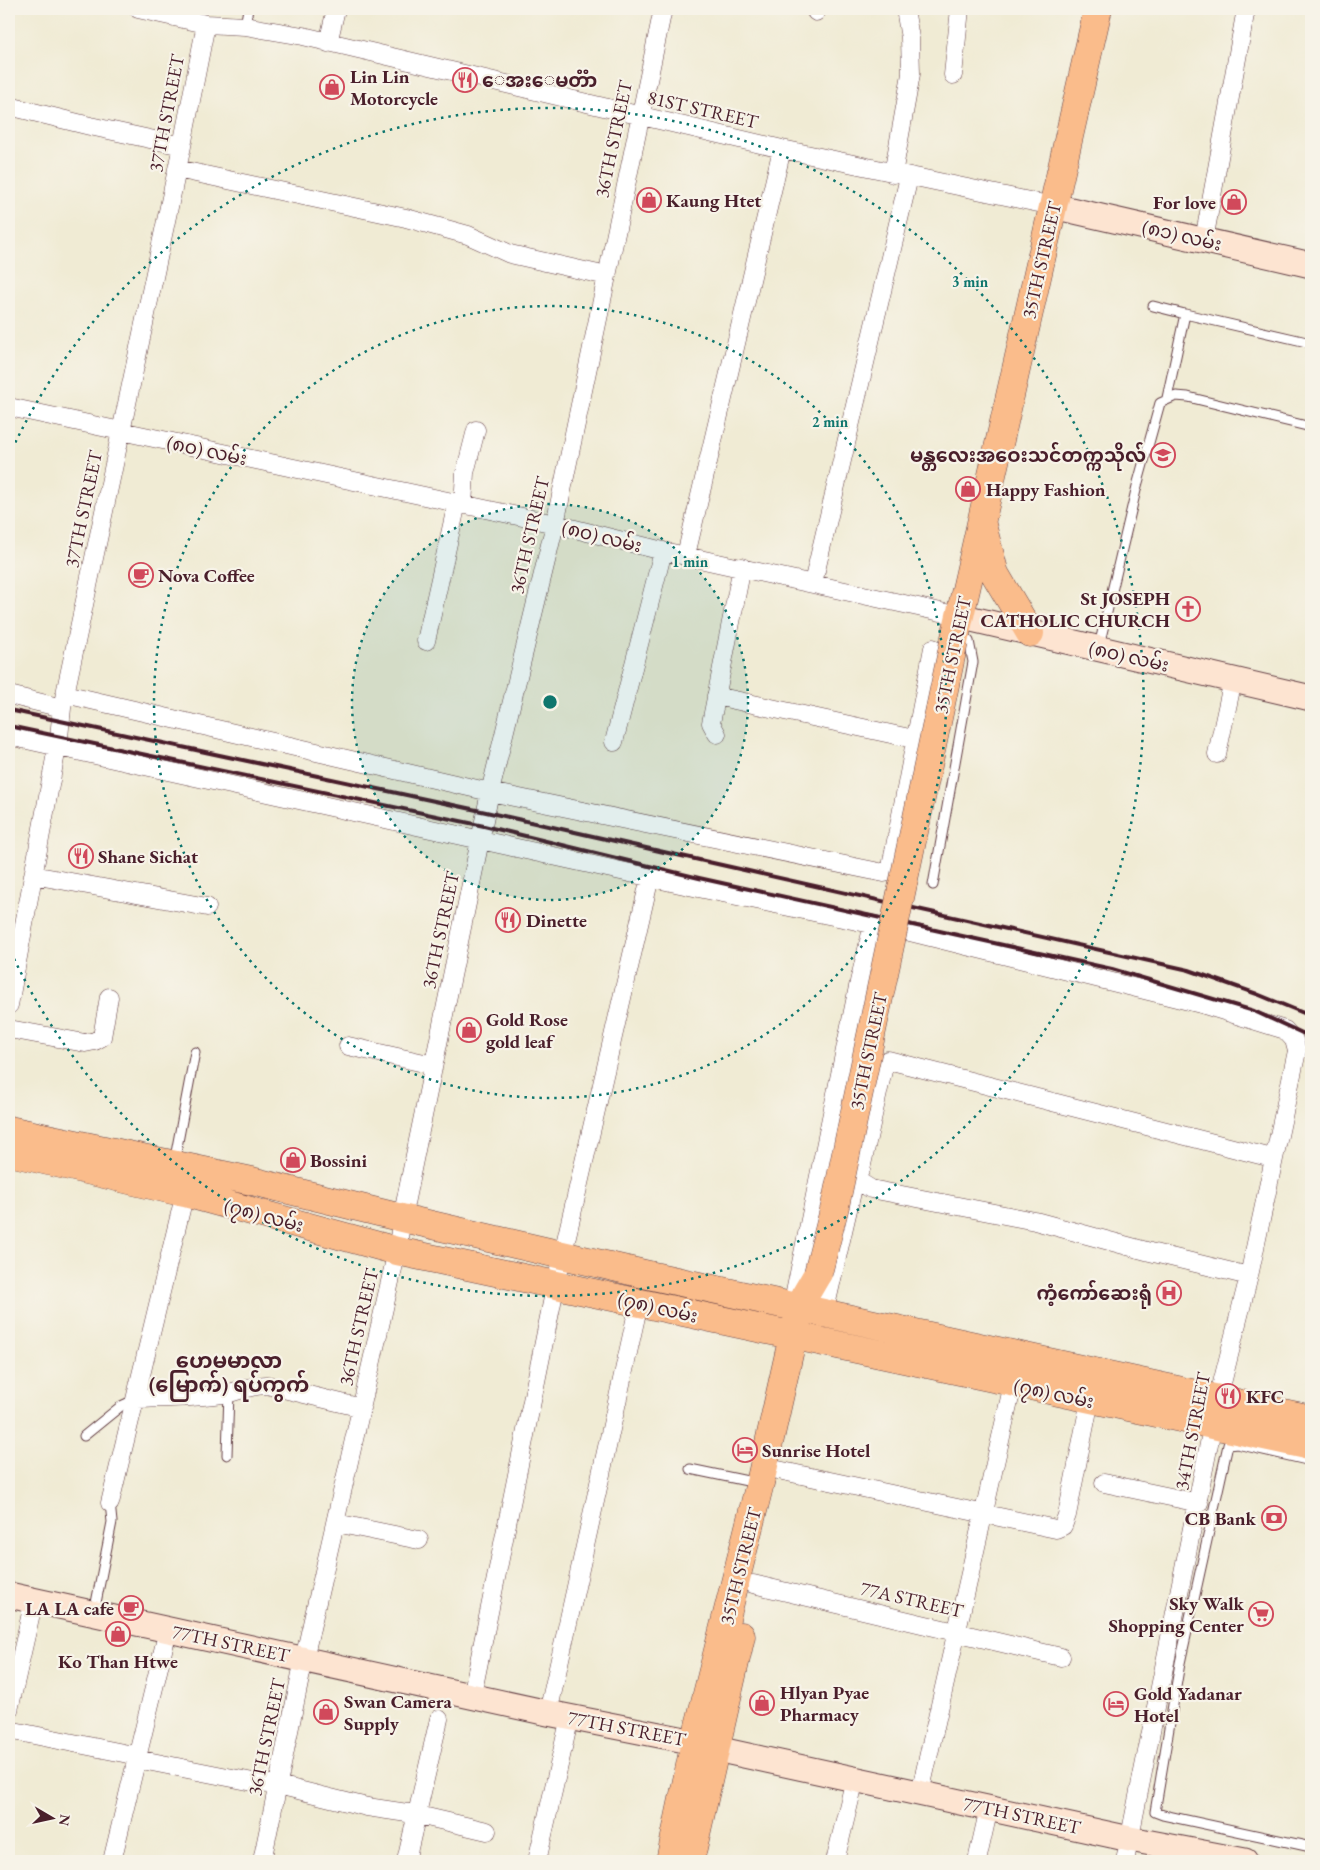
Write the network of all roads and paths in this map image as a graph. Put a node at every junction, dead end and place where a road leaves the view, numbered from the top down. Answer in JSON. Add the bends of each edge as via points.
{"nodes":[{"id":1,"x":138,"y":9,"type":"edge"},
{"id":2,"x":336,"y":9,"type":"edge"},
{"id":3,"x":663,"y":9,"type":"edge"},
{"id":4,"x":905,"y":9,"type":"edge"},
{"id":5,"x":960,"y":9,"type":"edge"},
{"id":6,"x":1098,"y":9,"type":"edge"},
{"id":7,"x":1246,"y":9,"type":"edge"},
{"id":8,"x":247,"y":17,"type":"edge"},
{"id":9,"x":206,"y":24,"type":"junction"},
{"id":10,"x":328,"y":43,"type":"junction"},
{"id":11,"x":953,"y":75,"type":"dead end"},
{"id":12,"x":9,"y":106,"type":"edge"},
{"id":13,"x":639,"y":116,"type":"junction"},
{"id":14,"x":182,"y":146,"type":"junction"},
{"id":15,"x":782,"y":149,"type":"junction"},
{"id":16,"x":177,"y":170,"type":"junction"},
{"id":17,"x":901,"y":175,"type":"junction"},
{"id":18,"x":1053,"y":206,"type":"junction"},
{"id":19,"x":1204,"y":240,"type":"junction"},
{"id":20,"x":1311,"y":265,"type":"edge"},
{"id":21,"x":607,"y":276,"type":"junction"},
{"id":22,"x":1153,"y":306,"type":"dead end"},
{"id":23,"x":1185,"y":314,"type":"junction"},
{"id":24,"x":1311,"y":343,"type":"edge"},
{"id":25,"x":1167,"y":398,"type":"junction"},
{"id":26,"x":9,"y":406,"type":"edge"},
{"id":27,"x":1311,"y":427,"type":"edge"},
{"id":28,"x":476,"y":430,"type":"dead end"},
{"id":29,"x":121,"y":431,"type":"junction"},
{"id":30,"x":460,"y":504,"type":"junction"},
{"id":31,"x":981,"y":522,"type":"junction"},
{"id":32,"x":555,"y":524,"type":"junction"},
{"id":33,"x":663,"y":551,"type":"junction"},
{"id":34,"x":686,"y":555,"type":"junction"},
{"id":35,"x":742,"y":567,"type":"junction"},
{"id":36,"x":813,"y":583,"type":"junction"},
{"id":37,"x":1030,"y":633,"type":"junction"},
{"id":38,"x":951,"y":634,"type":"junction"},
{"id":39,"x":426,"y":641,"type":"dead end"},
{"id":40,"x":1098,"y":649,"type":"junction"},
{"id":41,"x":1233,"y":680,"type":"junction"},
{"id":42,"x":9,"y":696,"type":"edge"},
{"id":43,"x":716,"y":696,"type":"junction"},
{"id":44,"x":1311,"y":698,"type":"edge"},
{"id":45,"x":64,"y":701,"type":"junction"},
{"id":46,"x":717,"y":734,"type":"dead end"},
{"id":47,"x":9,"y":736,"type":"edge"},
{"id":48,"x":914,"y":738,"type":"junction"},
{"id":49,"x":614,"y":742,"type":"dead end"},
{"id":50,"x":57,"y":746,"type":"junction"},
{"id":51,"x":1217,"y":754,"type":"dead end"},
{"id":52,"x":490,"y":792,"type":"junction"},
{"id":53,"x":481,"y":839,"type":"junction"},
{"id":54,"x":33,"y":875,"type":"junction"},
{"id":55,"x":650,"y":877,"type":"junction"},
{"id":56,"x":933,"y":885,"type":"dead end"},
{"id":57,"x":207,"y":908,"type":"dead end"},
{"id":58,"x":873,"y":925,"type":"junction"},
{"id":59,"x":109,"y":998,"type":"dead end"},
{"id":60,"x":9,"y":1005,"type":"edge"},
{"id":61,"x":9,"y":1029,"type":"edge"},
{"id":62,"x":348,"y":1046,"type":"dead end"},
{"id":63,"x":196,"y":1052,"type":"dead end"},
{"id":64,"x":433,"y":1065,"type":"junction"},
{"id":65,"x":9,"y":1130,"type":"edge"},
{"id":66,"x":9,"y":1152,"type":"edge"},
{"id":67,"x":1272,"y":1158,"type":"junction"},
{"id":68,"x":174,"y":1165,"type":"junction"},
{"id":69,"x":855,"y":1179,"type":"junction"},
{"id":70,"x":185,"y":1193,"type":"junction"},
{"id":71,"x":402,"y":1218,"type":"junction"},
{"id":72,"x":397,"y":1251,"type":"junction"},
{"id":73,"x":562,"y":1255,"type":"junction"},
{"id":74,"x":1249,"y":1276,"type":"junction"},
{"id":75,"x":556,"y":1283,"type":"junction"},
{"id":76,"x":639,"y":1303,"type":"junction"},
{"id":77,"x":808,"y":1309,"type":"junction"},
{"id":78,"x":800,"y":1338,"type":"junction"},
{"id":79,"x":1013,"y":1384,"type":"junction"},
{"id":80,"x":229,"y":1392,"type":"junction"},
{"id":81,"x":136,"y":1399,"type":"junction"},
{"id":82,"x":1218,"y":1399,"type":"junction"},
{"id":83,"x":1090,"y":1400,"type":"junction"},
{"id":84,"x":362,"y":1408,"type":"junction"},
{"id":85,"x":1311,"y":1419,"type":"edge"},
{"id":86,"x":1215,"y":1426,"type":"junction"},
{"id":87,"x":84,"y":1436,"type":"dead end"},
{"id":88,"x":1311,"y":1446,"type":"edge"},
{"id":89,"x":227,"y":1455,"type":"dead end"},
{"id":90,"x":1311,"y":1461,"type":"edge"},
{"id":91,"x":690,"y":1469,"type":"dead end"},
{"id":92,"x":769,"y":1476,"type":"junction"},
{"id":93,"x":1104,"y":1483,"type":"dead end"},
{"id":94,"x":110,"y":1503,"type":"joint"},
{"id":95,"x":1199,"y":1503,"type":"junction"},
{"id":96,"x":983,"y":1515,"type":"junction"},
{"id":97,"x":336,"y":1523,"type":"junction"},
{"id":98,"x":418,"y":1540,"type":"dead end"},
{"id":99,"x":753,"y":1584,"type":"junction"},
{"id":100,"x":9,"y":1595,"type":"edge"},
{"id":101,"x":34,"y":1600,"type":"junction"},
{"id":102,"x":94,"y":1613,"type":"junction"},
{"id":103,"x":168,"y":1630,"type":"junction"},
{"id":104,"x":956,"y":1632,"type":"junction"},
{"id":105,"x":1061,"y":1657,"type":"dead end"},
{"id":106,"x":1174,"y":1657,"type":"junction"},
{"id":107,"x":304,"y":1659,"type":"junction"},
{"id":108,"x":472,"y":1696,"type":"junction"},
{"id":109,"x":9,"y":1710,"type":"edge"},
{"id":110,"x":559,"y":1715,"type":"junction"},
{"id":111,"x":439,"y":1718,"type":"dead end"},
{"id":112,"x":9,"y":1730,"type":"edge"},
{"id":113,"x":706,"y":1745,"type":"junction"},
{"id":114,"x":137,"y":1757,"type":"junction"},
{"id":115,"x":855,"y":1779,"type":"junction"},
{"id":116,"x":278,"y":1785,"type":"junction"},
{"id":117,"x":920,"y":1793,"type":"junction"},
{"id":118,"x":989,"y":1808,"type":"junction"},
{"id":119,"x":417,"y":1815,"type":"junction"},
{"id":120,"x":488,"y":1831,"type":"dead end"},
{"id":121,"x":1311,"y":1847,"type":"edge"},
{"id":122,"x":1128,"y":1850,"type":"edge"},
{"id":123,"x":112,"y":1861,"type":"edge"},
{"id":124,"x":262,"y":1861,"type":"edge"},
{"id":125,"x":406,"y":1861,"type":"edge"},
{"id":126,"x":537,"y":1861,"type":"edge"},
{"id":127,"x":670,"y":1861,"type":"edge"},
{"id":128,"x":690,"y":1861,"type":"edge"},
{"id":129,"x":835,"y":1861,"type":"edge"},
{"id":130,"x":977,"y":1861,"type":"edge"},
{"id":131,"x":1245,"y":1861,"type":"edge"}],
"edges":[{"from":1,"to":9,"type":"street","name":"81ST STREET"},
{"from":2,"to":10,"type":"street"},
{"from":3,"to":13,"type":"street","name":"36TH STREET"},
{"from":4,"to":17,"type":"street","via":[[910,38],[910,74]]},
{"from":5,"to":11,"type":"street"},
{"from":6,"to":18,"type":"main road","name":"35TH STREET"},
{"from":7,"to":19,"type":"street"},
{"from":8,"to":9,"type":"street","name":"81ST STREET"},
{"from":8,"to":10,"type":"street","name":"81ST STREET"},
{"from":9,"to":14,"type":"street","name":"37TH STREET"},
{"from":10,"to":13,"type":"street","name":"81ST STREET"},
{"from":12,"to":14,"type":"street"},
{"from":13,"to":15,"type":"street","name":"81ST STREET"},
{"from":13,"to":21,"type":"street","name":"36TH STREET"},
{"from":14,"to":16,"type":"street","name":"37TH STREET"},
{"from":15,"to":17,"type":"street","name":"81ST STREET"},
{"from":15,"to":34,"type":"street"},
{"from":16,"to":21,"type":"street","via":[[406,218],[468,235],[510,254]]},
{"from":16,"to":29,"type":"street","name":"37TH STREET"},
{"from":17,"to":18,"type":"street","name":"81ST STREET"},
{"from":17,"to":36,"type":"street"},
{"from":18,"to":19,"type":"street","name":"(၈၁) လမ်း"},
{"from":18,"to":31,"type":"main road","name":"35TH STREET"},
{"from":19,"to":20,"type":"street","name":"(၈၁) လမ်း"},
{"from":21,"to":32,"type":"street","name":"36TH STREET"},
{"from":22,"to":23,"type":"lane"},
{"from":23,"to":24,"type":"lane"},
{"from":23,"to":25,"type":"lane"},
{"from":25,"to":27,"type":"lane","via":[[1188,397]]},
{"from":25,"to":40,"type":"lane","via":[[1160,403],[1154,422]]},
{"from":26,"to":29,"type":"street","name":"(၈၀) လမ်း"},
{"from":28,"to":30,"type":"street"},
{"from":29,"to":30,"type":"street","name":"(၈၀) လမ်း"},
{"from":29,"to":45,"type":"street","name":"37TH STREET"},
{"from":30,"to":32,"type":"street","name":"(၈၀) လမ်း"},
{"from":30,"to":39,"type":"street"},
{"from":31,"to":37,"type":"main road","via":[[994,574]]},
{"from":31,"to":38,"type":"main road","name":"35TH STREET"},
{"from":32,"to":33,"type":"street","name":"(၈၀) လမ်း"},
{"from":32,"to":52,"type":"street","name":"36TH STREET"},
{"from":33,"to":34,"type":"street","name":"(၈၀) လမ်း"},
{"from":33,"to":49,"type":"street"},
{"from":34,"to":35,"type":"street","name":"(၈၀) လမ်း"},
{"from":35,"to":36,"type":"street","name":"(၈၀) လမ်း"},
{"from":35,"to":43,"type":"street"},
{"from":36,"to":38,"type":"street","name":"(၈၀) လမ်း"},
{"from":37,"to":38,"type":"street","name":"(၈၀) လမ်း"},
{"from":37,"to":40,"type":"street","name":"(၈၀) လမ်း"},
{"from":38,"to":48,"type":"street"},
{"from":38,"to":56,"type":"lane","via":[[969,641],[972,662]]},
{"from":38,"to":77,"type":"main road","name":"35TH STREET","bridge":true,"via":[[837,1196]]},
{"from":40,"to":41,"type":"street","name":"(၈၀) လမ်း"},
{"from":41,"to":44,"type":"street","name":"(၈၀) လမ်း"},
{"from":41,"to":51,"type":"street"},
{"from":42,"to":45,"type":"street"},
{"from":43,"to":46,"type":"street","via":[[711,723]]},
{"from":43,"to":48,"type":"street"},
{"from":45,"to":50,"type":"street","name":"37TH STREET"},
{"from":45,"to":52,"type":"street"},
{"from":47,"to":50,"type":"street"},
{"from":48,"to":52,"type":"street","via":[[891,867],[884,873]]},
{"from":50,"to":53,"type":"street"},
{"from":50,"to":54,"type":"street","name":"37TH STREET"},
{"from":52,"to":53,"type":"street","name":"36TH STREET"},
{"from":53,"to":55,"type":"street"},
{"from":53,"to":64,"type":"street","name":"36TH STREET"},
{"from":54,"to":57,"type":"street"},
{"from":54,"to":60,"type":"street","name":"37TH STREET"},
{"from":55,"to":58,"type":"street"},
{"from":55,"to":73,"type":"street"},
{"from":58,"to":67,"type":"street","name":"34TH STREET","via":[[1201,1004],[1285,1030],[1294,1040],[1297,1051]]},
{"from":58,"to":77,"type":"street","via":[[859,982]]},
{"from":59,"to":61,"type":"street","via":[[102,1036],[95,1041],[84,1043]]},
{"from":62,"to":64,"type":"street"},
{"from":63,"to":68,"type":"lane"},
{"from":64,"to":71,"type":"street","name":"36TH STREET"},
{"from":65,"to":68,"type":"main road","name":"(၇၈) လမ်း"},
{"from":66,"to":70,"type":"main road","name":"(၇၈) လမ်း"},
{"from":67,"to":69,"type":"street","via":[[888,1060],[861,1169]]},
{"from":67,"to":74,"type":"street","name":"34TH STREET"},
{"from":68,"to":71,"type":"main road","name":"(၇၈) လမ်း"},
{"from":69,"to":74,"type":"street","via":[[871,1189],[1034,1221]]},
{"from":69,"to":77,"type":"street"},
{"from":70,"to":72,"type":"main road","name":"(၇၈) လမ်း"},
{"from":70,"to":81,"type":"street"},
{"from":71,"to":72,"type":"street","name":"36TH STREET"},
{"from":71,"to":73,"type":"main road","name":"(၇၈) လမ်း"},
{"from":72,"to":75,"type":"main road","name":"(၇၈) လမ်း"},
{"from":72,"to":84,"type":"street","name":"36TH STREET"},
{"from":73,"to":75,"type":"street"},
{"from":73,"to":77,"type":"main road","name":"(၇၈) လမ်း"},
{"from":74,"to":82,"type":"street","name":"34TH STREET"},
{"from":75,"to":76,"type":"main road","name":"(၇၈) လမ်း"},
{"from":75,"to":108,"type":"street"},
{"from":76,"to":78,"type":"main road","name":"(၇၈) လမ်း"},
{"from":76,"to":110,"type":"street"},
{"from":77,"to":78,"type":"main road","name":"35TH STREET"},
{"from":77,"to":82,"type":"main road","name":"(၇၈) လမ်း"},
{"from":78,"to":79,"type":"main road","name":"(၇၈) လမ်း"},
{"from":78,"to":92,"type":"main road","name":"35TH STREET"},
{"from":79,"to":83,"type":"main road","name":"(၇၈) လမ်း"},
{"from":79,"to":96,"type":"street"},
{"from":80,"to":81,"type":"street","via":[[188,1398]]},
{"from":80,"to":84,"type":"street","via":[[267,1385]]},
{"from":80,"to":89,"type":"lane"},
{"from":81,"to":87,"type":"lane","via":[[121,1406]]},
{"from":81,"to":94,"type":"street"},
{"from":82,"to":85,"type":"main road","name":"(၇၈) လမ်း"},
{"from":82,"to":86,"type":"street","name":"34TH STREET"},
{"from":83,"to":86,"type":"main road","name":"(၇၈) လမ်း"},
{"from":83,"to":96,"type":"street","via":[[1062,1526],[1056,1529]]},
{"from":84,"to":97,"type":"street","name":"36TH STREET"},
{"from":86,"to":88,"type":"main road","name":"(၇၈) လမ်း"},
{"from":86,"to":95,"type":"street","name":"34TH STREET"},
{"from":90,"to":106,"type":"lane","via":[[1237,1444],[1228,1445]]},
{"from":91,"to":92,"type":"lane"},
{"from":92,"to":96,"type":"street"},
{"from":92,"to":99,"type":"main road","name":"35TH STREET"},
{"from":92,"to":113,"type":"main road","name":"35TH STREET"},
{"from":93,"to":95,"type":"street"},
{"from":94,"to":102,"type":"lane","via":[[112,1522]]},
{"from":95,"to":106,"type":"street","name":"34TH STREET"},
{"from":96,"to":104,"type":"street"},
{"from":97,"to":98,"type":"street"},
{"from":97,"to":107,"type":"street","name":"36TH STREET"},
{"from":99,"to":104,"type":"street","name":"77A STREET"},
{"from":99,"to":113,"type":"main road","name":"35TH STREET"},
{"from":100,"to":101,"type":"street","name":"77TH STREET"},
{"from":101,"to":102,"type":"street","name":"77TH STREET"},
{"from":101,"to":109,"type":"street"},
{"from":102,"to":103,"type":"street","name":"77TH STREET"},
{"from":103,"to":107,"type":"street","name":"77TH STREET"},
{"from":103,"to":114,"type":"street"},
{"from":104,"to":105,"type":"street","name":"77A STREET"},
{"from":104,"to":117,"type":"street"},
{"from":106,"to":121,"type":"lane","via":[[1155,1812]]},
{"from":106,"to":122,"type":"street","name":"34TH STREET"},
{"from":107,"to":108,"type":"street","name":"77TH STREET"},
{"from":107,"to":116,"type":"street","name":"36TH STREET"},
{"from":108,"to":110,"type":"street","name":"77TH STREET"},
{"from":110,"to":113,"type":"street","name":"77TH STREET"},
{"from":110,"to":126,"type":"street"},
{"from":111,"to":119,"type":"street"},
{"from":112,"to":114,"type":"street"},
{"from":113,"to":115,"type":"street","name":"77TH STREET"},
{"from":113,"to":127,"type":"main road","name":"35TH STREET"},
{"from":113,"to":128,"type":"main road","name":"35TH STREET"},
{"from":114,"to":116,"type":"street"},
{"from":114,"to":123,"type":"street"},
{"from":115,"to":117,"type":"street","name":"77TH STREET"},
{"from":115,"to":129,"type":"street"},
{"from":116,"to":119,"type":"street","via":[[367,1807]]},
{"from":116,"to":124,"type":"street","name":"36TH STREET"},
{"from":117,"to":118,"type":"street","name":"77TH STREET"},
{"from":118,"to":122,"type":"street","name":"77TH STREET"},
{"from":118,"to":130,"type":"street"},
{"from":119,"to":120,"type":"street"},
{"from":119,"to":125,"type":"street"},
{"from":122,"to":131,"type":"street","name":"77TH STREET"}]}
